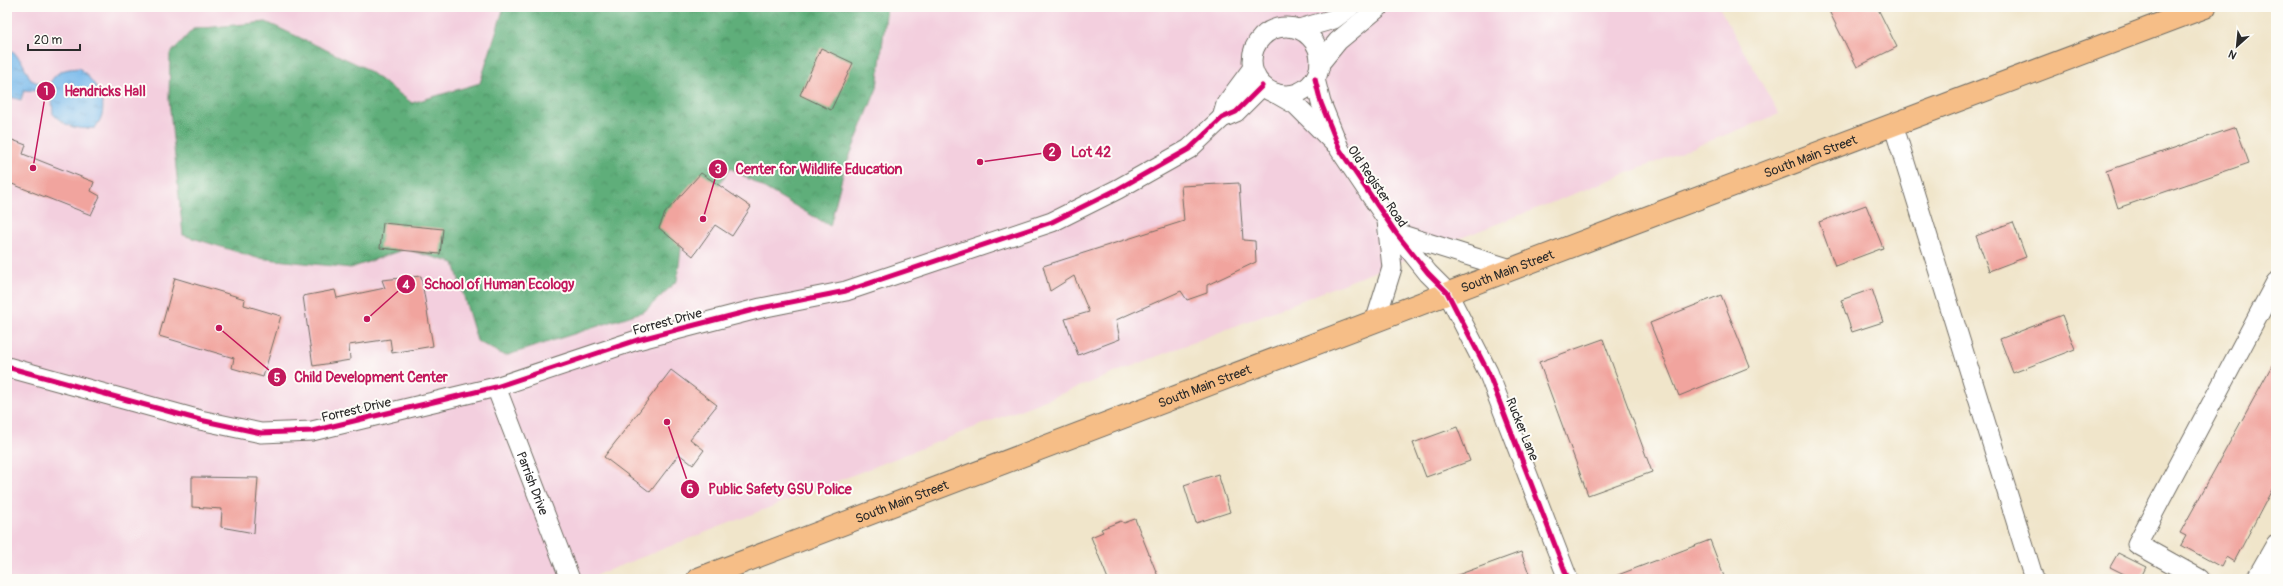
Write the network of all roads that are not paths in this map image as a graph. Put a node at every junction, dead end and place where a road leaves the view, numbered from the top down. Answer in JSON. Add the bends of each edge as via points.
{"nodes":[{"id":1,"x":1350,"y":7,"type":"edge"},
{"id":2,"x":1379,"y":7,"type":"edge"},
{"id":3,"x":2205,"y":7,"type":"edge"},
{"id":4,"x":1299,"y":29,"type":"junction"},
{"id":5,"x":1252,"y":68,"type":"junction"},
{"id":6,"x":1317,"y":71,"type":"junction"},
{"id":7,"x":1269,"y":90,"type":"junction"},
{"id":8,"x":1222,"y":118,"type":"junction"},
{"id":9,"x":1893,"y":124,"type":"junction"},
{"id":10,"x":1340,"y":150,"type":"junction"},
{"id":11,"x":1392,"y":227,"type":"junction"},
{"id":12,"x":1511,"y":269,"type":"junction"},
{"id":13,"x":2276,"y":282,"type":"edge"},
{"id":14,"x":1447,"y":292,"type":"junction"},
{"id":15,"x":1376,"y":319,"type":"junction"},
{"id":16,"x":7,"y":367,"type":"edge"},
{"id":17,"x":496,"y":387,"type":"junction"},
{"id":18,"x":2276,"y":544,"type":"edge"},
{"id":19,"x":570,"y":579,"type":"edge"},
{"id":20,"x":698,"y":579,"type":"edge"},
{"id":21,"x":1568,"y":579,"type":"edge"},
{"id":22,"x":2034,"y":579,"type":"edge"},
{"id":23,"x":2200,"y":579,"type":"edge"},
{"id":24,"x":2256,"y":579,"type":"edge"}],
"edges":[{"from":1,"to":4,"type":"street","via":[[1334,19]]},
{"from":2,"to":6,"type":"street","via":[[1338,42]]},
{"from":3,"to":9,"type":"main road","name":"South Main Street"},
{"from":4,"to":5,"type":"street","via":[[1280,27],[1264,34],[1253,50]]},
{"from":4,"to":6,"type":"street","name":"Old Register Road","via":[[1316,44]]},
{"from":5,"to":7,"type":"street"},
{"from":5,"to":8,"type":"street","via":[[1226,104]]},
{"from":6,"to":7,"type":"street","via":[[1307,88],[1297,93],[1286,95]]},
{"from":6,"to":10,"type":"street","name":"Old Register Road","via":[[1321,103]]},
{"from":7,"to":8,"type":"street","via":[[1236,112]]},
{"from":7,"to":10,"type":"street","name":"Old Register Road","via":[[1296,105]]},
{"from":8,"to":17,"type":"street","name":"Forrest Drive","via":[[1189,149],[1052,222],[846,291],[761,308],[637,340]]},
{"from":9,"to":12,"type":"main road","name":"South Main Street"},
{"from":9,"to":22,"type":"street"},
{"from":10,"to":11,"type":"street","name":"Old Register Road"},
{"from":11,"to":12,"type":"street"},
{"from":11,"to":14,"type":"street","name":"Old Register Road","via":[[1428,273]]},
{"from":11,"to":15,"type":"street","name":"Old Register Road","via":[[1392,268]]},
{"from":12,"to":14,"type":"main road","name":"South Main Street"},
{"from":13,"to":23,"type":"street","via":[[2137,544]]},
{"from":14,"to":15,"type":"main road","name":"South Main Street"},
{"from":14,"to":21,"type":"street","name":"Rucker Lane","via":[[1488,372]]},
{"from":15,"to":20,"type":"main road","name":"South Main Street","via":[[1234,376]]},
{"from":16,"to":17,"type":"street","name":"Forrest Drive","via":[[200,420],[261,433],[312,431]]},
{"from":17,"to":19,"type":"street","name":"Parrish Drive"},
{"from":18,"to":24,"type":"street"}]}
